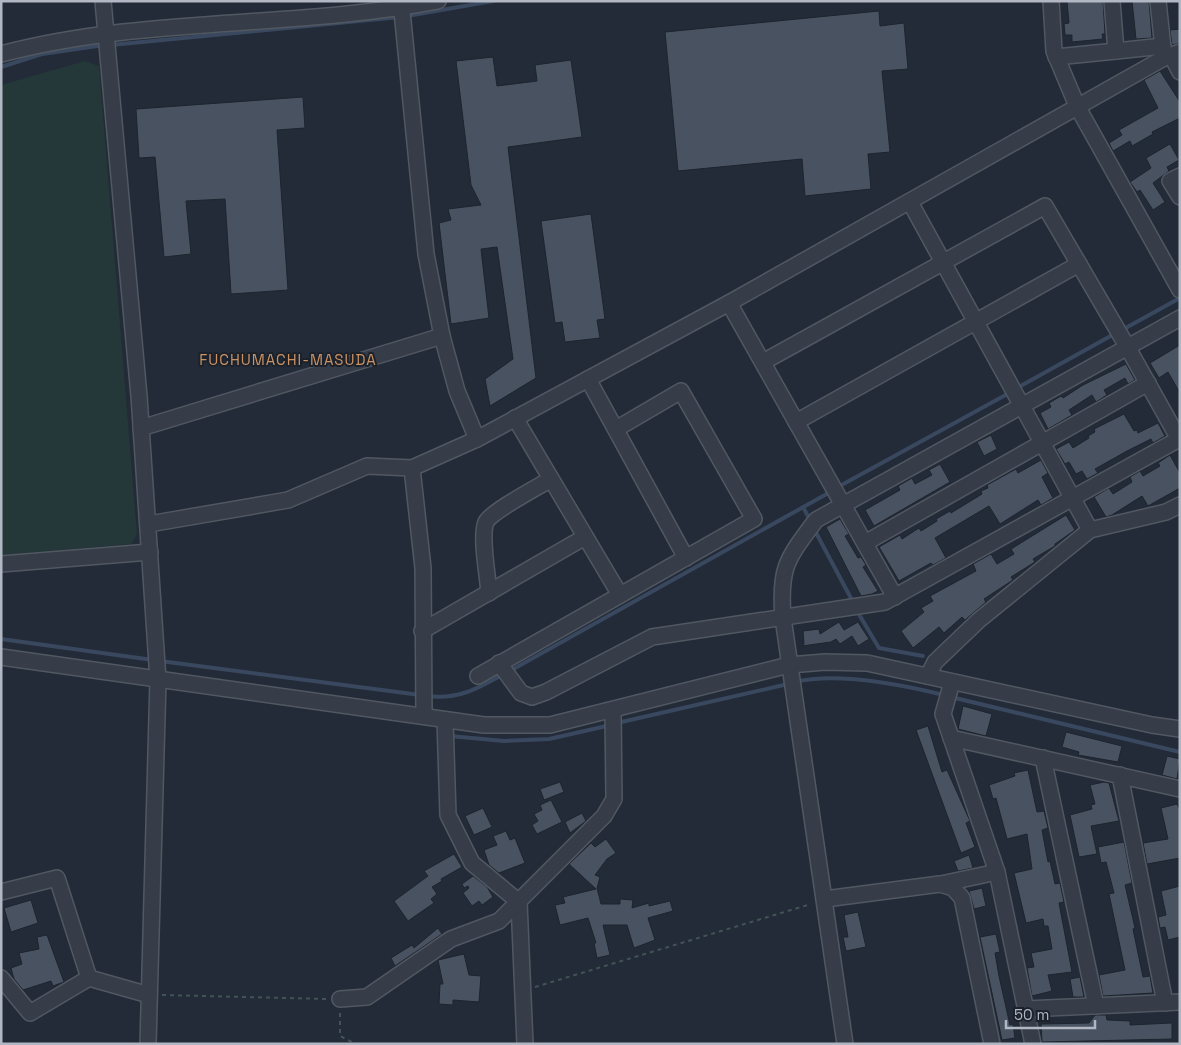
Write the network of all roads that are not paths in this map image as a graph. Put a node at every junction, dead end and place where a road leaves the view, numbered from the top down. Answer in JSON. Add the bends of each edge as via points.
{"nodes":[{"id":1,"x":103,"y":1,"type":"edge"},
{"id":2,"x":438,"y":1,"type":"edge"},
{"id":3,"x":1050,"y":1,"type":"edge"},
{"id":4,"x":1112,"y":1,"type":"edge"},
{"id":5,"x":1158,"y":1,"type":"edge"},
{"id":6,"x":402,"y":5,"type":"edge"},
{"id":7,"x":106,"y":34,"type":"junction"},
{"id":8,"x":1116,"y":51,"type":"junction"},
{"id":9,"x":1169,"y":53,"type":"edge"},
{"id":10,"x":1,"y":54,"type":"edge"},
{"id":11,"x":1056,"y":57,"type":"junction"},
{"id":12,"x":1180,"y":72,"type":"edge"},
{"id":13,"x":1077,"y":106,"type":"junction"},
{"id":14,"x":1180,"y":176,"type":"edge"},
{"id":15,"x":1180,"y":198,"type":"edge"},
{"id":16,"x":910,"y":202,"type":"junction"},
{"id":17,"x":942,"y":262,"type":"junction"},
{"id":18,"x":1079,"y":264,"type":"junction"},
{"id":19,"x":1180,"y":290,"type":"edge"},
{"id":20,"x":729,"y":303,"type":"junction"},
{"id":21,"x":1180,"y":318,"type":"edge"},
{"id":22,"x":975,"y":323,"type":"junction"},
{"id":23,"x":442,"y":336,"type":"junction"},
{"id":24,"x":1128,"y":348,"type":"junction"},
{"id":25,"x":762,"y":362,"type":"junction"},
{"id":26,"x":588,"y":379,"type":"junction"},
{"id":27,"x":1148,"y":382,"type":"junction"},
{"id":28,"x":1022,"y":406,"type":"junction"},
{"id":29,"x":515,"y":418,"type":"junction"},
{"id":30,"x":796,"y":422,"type":"junction"},
{"id":31,"x":141,"y":428,"type":"junction"},
{"id":32,"x":616,"y":429,"type":"junction"},
{"id":33,"x":477,"y":439,"type":"junction"},
{"id":34,"x":1179,"y":440,"type":"edge"},
{"id":35,"x":1042,"y":444,"type":"junction"},
{"id":36,"x":412,"y":468,"type":"junction"},
{"id":37,"x":551,"y":479,"type":"junction"},
{"id":38,"x":1072,"y":498,"type":"junction"},
{"id":39,"x":843,"y":504,"type":"junction"},
{"id":40,"x":1180,"y":505,"type":"edge"},
{"id":41,"x":149,"y":524,"type":"junction"},
{"id":42,"x":1090,"y":530,"type":"junction"},
{"id":43,"x":585,"y":537,"type":"junction"},
{"id":44,"x":865,"y":543,"type":"junction"},
{"id":45,"x":150,"y":552,"type":"junction"},
{"id":46,"x":686,"y":558,"type":"junction"},
{"id":47,"x":1,"y":564,"type":"edge"},
{"id":48,"x":489,"y":593,"type":"junction"},
{"id":49,"x":620,"y":595,"type":"junction"},
{"id":50,"x":895,"y":597,"type":"junction"},
{"id":51,"x":783,"y":618,"type":"junction"},
{"id":52,"x":422,"y":631,"type":"junction"},
{"id":53,"x":1,"y":657,"type":"edge"},
{"id":54,"x":499,"y":663,"type":"junction"},
{"id":55,"x":789,"y":665,"type":"junction"},
{"id":56,"x":478,"y":676,"type":"dead end"},
{"id":57,"x":928,"y":676,"type":"junction"},
{"id":58,"x":158,"y":680,"type":"junction"},
{"id":59,"x":952,"y":682,"type":"junction"},
{"id":60,"x":613,"y":711,"type":"junction"},
{"id":61,"x":424,"y":716,"type":"junction"},
{"id":62,"x":445,"y":720,"type":"junction"},
{"id":63,"x":1180,"y":729,"type":"edge"},
{"id":64,"x":951,"y":738,"type":"junction"},
{"id":65,"x":1043,"y":758,"type":"junction"},
{"id":66,"x":1120,"y":775,"type":"junction"},
{"id":67,"x":1180,"y":788,"type":"edge"},
{"id":68,"x":997,"y":872,"type":"junction"},
{"id":69,"x":940,"y":884,"type":"junction"},
{"id":70,"x":1,"y":892,"type":"edge"},
{"id":71,"x":825,"y":899,"type":"junction"},
{"id":72,"x":520,"y":902,"type":"junction"},
{"id":73,"x":1,"y":978,"type":"edge"},
{"id":74,"x":89,"y":978,"type":"junction"},
{"id":75,"x":149,"y":995,"type":"junction"},
{"id":76,"x":340,"y":999,"type":"road end"},
{"id":77,"x":1172,"y":1003,"type":"edge"},
{"id":78,"x":1096,"y":1006,"type":"junction"},
{"id":79,"x":1026,"y":1009,"type":"junction"},
{"id":80,"x":148,"y":1044,"type":"edge"},
{"id":81,"x":525,"y":1044,"type":"edge"},
{"id":82,"x":846,"y":1044,"type":"edge"},
{"id":83,"x":992,"y":1044,"type":"edge"},
{"id":84,"x":1033,"y":1044,"type":"edge"}],
"edges":[{"from":1,"to":7,"type":"street"},
{"from":2,"to":6,"type":"street"},
{"from":3,"to":11,"type":"street"},
{"from":4,"to":8,"type":"street"},
{"from":5,"to":9,"type":"street"},
{"from":6,"to":7,"type":"street"},
{"from":6,"to":23,"type":"street","via":[[426,254]]},
{"from":7,"to":10,"type":"street","via":[[50,42]]},
{"from":7,"to":31,"type":"street"},
{"from":8,"to":9,"type":"street"},
{"from":8,"to":11,"type":"street"},
{"from":9,"to":12,"type":"street"},
{"from":9,"to":13,"type":"street"},
{"from":11,"to":13,"type":"street"},
{"from":13,"to":16,"type":"street"},
{"from":13,"to":19,"type":"street"},
{"from":14,"to":15,"type":"street","via":[[1170,181]]},
{"from":16,"to":17,"type":"street"},
{"from":16,"to":20,"type":"street"},
{"from":17,"to":18,"type":"street","via":[[1045,206]]},
{"from":17,"to":22,"type":"street"},
{"from":17,"to":25,"type":"street"},
{"from":18,"to":22,"type":"street"},
{"from":18,"to":24,"type":"street"},
{"from":20,"to":25,"type":"street"},
{"from":20,"to":26,"type":"street"},
{"from":21,"to":24,"type":"street"},
{"from":22,"to":28,"type":"street"},
{"from":22,"to":30,"type":"street"},
{"from":23,"to":31,"type":"street"},
{"from":23,"to":33,"type":"street","via":[[458,391]]},
{"from":24,"to":27,"type":"street"},
{"from":24,"to":28,"type":"street"},
{"from":25,"to":30,"type":"street"},
{"from":26,"to":29,"type":"street"},
{"from":26,"to":32,"type":"street"},
{"from":27,"to":34,"type":"street"},
{"from":27,"to":35,"type":"street"},
{"from":28,"to":35,"type":"street"},
{"from":28,"to":39,"type":"street"},
{"from":29,"to":33,"type":"street"},
{"from":29,"to":37,"type":"street"},
{"from":30,"to":39,"type":"street"},
{"from":31,"to":41,"type":"street"},
{"from":32,"to":46,"type":"street"},
{"from":32,"to":46,"type":"street","via":[[681,390],[754,519]]},
{"from":33,"to":36,"type":"street"},
{"from":34,"to":38,"type":"street"},
{"from":35,"to":38,"type":"street"},
{"from":35,"to":44,"type":"street"},
{"from":36,"to":41,"type":"street","via":[[367,466],[288,500]]},
{"from":36,"to":52,"type":"street","via":[[423,568]]},
{"from":37,"to":43,"type":"street"},
{"from":37,"to":48,"type":"street","via":[[495,513],[486,522]]},
{"from":38,"to":42,"type":"street"},
{"from":38,"to":50,"type":"street"},
{"from":39,"to":44,"type":"street"},
{"from":39,"to":51,"type":"street","via":[[816,520],[785,564],[781,590]]},
{"from":40,"to":42,"type":"street","via":[[1166,512]]},
{"from":41,"to":45,"type":"street"},
{"from":42,"to":57,"type":"street","via":[[979,620],[934,662]]},
{"from":43,"to":48,"type":"street"},
{"from":43,"to":49,"type":"street"},
{"from":44,"to":50,"type":"street"},
{"from":45,"to":47,"type":"street"},
{"from":45,"to":58,"type":"street"},
{"from":46,"to":49,"type":"street"},
{"from":48,"to":52,"type":"street"},
{"from":49,"to":54,"type":"street"},
{"from":50,"to":51,"type":"street","via":[[885,602]]},
{"from":51,"to":54,"type":"street","via":[[652,637],[532,697],[521,692]]},
{"from":51,"to":55,"type":"street"},
{"from":52,"to":61,"type":"street"},
{"from":53,"to":58,"type":"street"},
{"from":54,"to":56,"type":"street"},
{"from":55,"to":57,"type":"street","via":[[825,662],[867,664]]},
{"from":55,"to":60,"type":"street"},
{"from":55,"to":71,"type":"street"},
{"from":57,"to":59,"type":"street"},
{"from":58,"to":61,"type":"street"},
{"from":58,"to":75,"type":"street"},
{"from":59,"to":63,"type":"street"},
{"from":59,"to":64,"type":"street","via":[[943,714]]},
{"from":60,"to":62,"type":"street","via":[[550,725],[484,725]]},
{"from":60,"to":72,"type":"street","via":[[614,799],[604,816]]},
{"from":61,"to":62,"type":"street"},
{"from":62,"to":72,"type":"street","via":[[448,815],[472,863]]},
{"from":64,"to":65,"type":"street"},
{"from":64,"to":68,"type":"street"},
{"from":65,"to":66,"type":"street"},
{"from":65,"to":78,"type":"street"},
{"from":66,"to":67,"type":"street"},
{"from":66,"to":77,"type":"street"},
{"from":68,"to":69,"type":"street"},
{"from":68,"to":79,"type":"street"},
{"from":69,"to":71,"type":"street"},
{"from":69,"to":83,"type":"street","via":[[953,888],[962,898]]},
{"from":70,"to":74,"type":"street","via":[[57,878]]},
{"from":71,"to":82,"type":"street"},
{"from":72,"to":76,"type":"street","via":[[499,921],[451,939],[367,997]]},
{"from":72,"to":81,"type":"street"},
{"from":73,"to":74,"type":"street","via":[[30,1013]]},
{"from":74,"to":75,"type":"street"},
{"from":75,"to":80,"type":"street"},
{"from":77,"to":78,"type":"street"},
{"from":78,"to":79,"type":"street"},
{"from":79,"to":84,"type":"street"}]}
